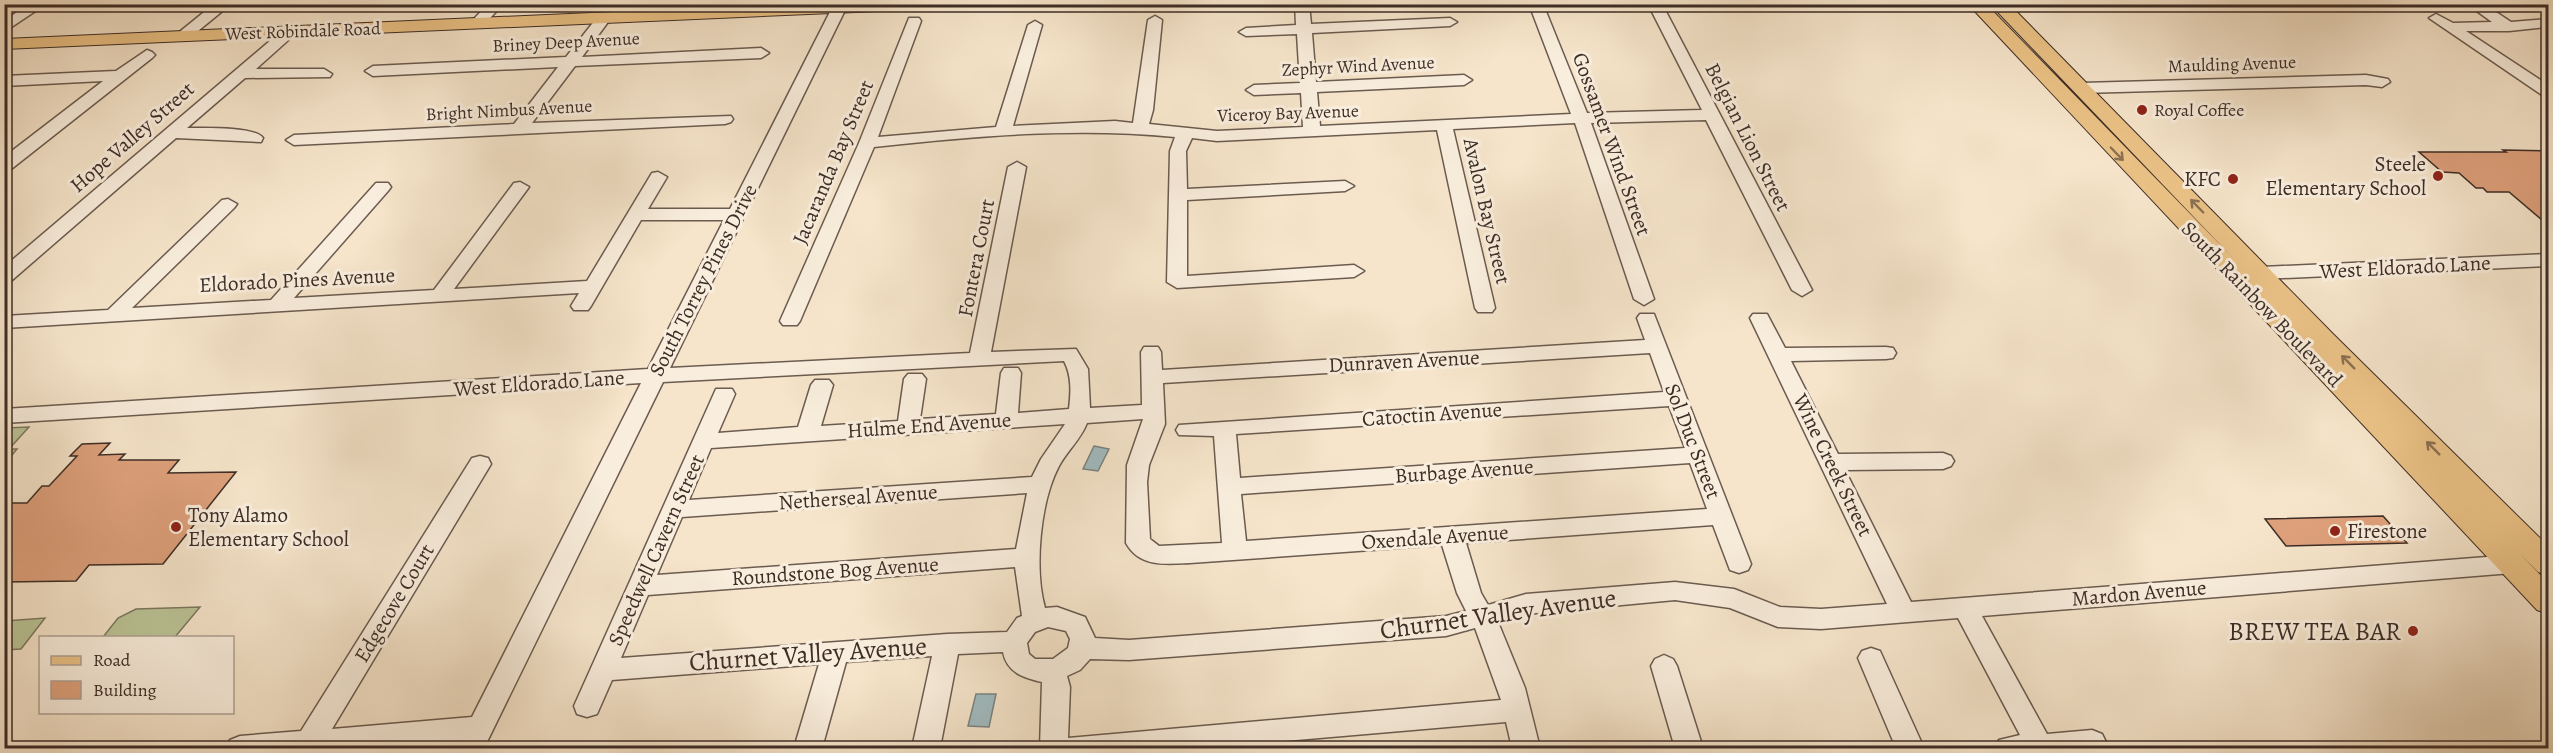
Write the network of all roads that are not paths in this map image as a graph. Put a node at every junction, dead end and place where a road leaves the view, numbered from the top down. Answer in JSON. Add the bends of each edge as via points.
{"nodes":[{"id":1,"x":39,"y":4,"type":"edge"},
{"id":2,"x":224,"y":4,"type":"edge"},
{"id":3,"x":496,"y":4,"type":"edge"},
{"id":4,"x":926,"y":4,"type":"edge"},
{"id":5,"x":1302,"y":4,"type":"edge"},
{"id":6,"x":1536,"y":4,"type":"edge"},
{"id":7,"x":1654,"y":4,"type":"edge"},
{"id":8,"x":1976,"y":4,"type":"edge"},
{"id":9,"x":2474,"y":4,"type":"edge"},
{"id":10,"x":2001,"y":5,"type":"edge"},
{"id":11,"x":840,"y":7,"type":"edge"},
{"id":12,"x":604,"y":18,"type":"junction"},
{"id":13,"x":2436,"y":18,"type":"dead end"},
{"id":14,"x":1155,"y":20,"type":"dead end"},
{"id":15,"x":914,"y":21,"type":"dead end"},
{"id":16,"x":1450,"y":22,"type":"dead end"},
{"id":17,"x":2548,"y":23,"type":"edge"},
{"id":18,"x":477,"y":24,"type":"junction"},
{"id":19,"x":1035,"y":25,"type":"dead end"},
{"id":20,"x":2450,"y":27,"type":"junction"},
{"id":21,"x":2509,"y":27,"type":"junction"},
{"id":22,"x":4,"y":28,"type":"edge"},
{"id":23,"x":1304,"y":29,"type":"junction"},
{"id":24,"x":289,"y":32,"type":"junction"},
{"id":25,"x":1246,"y":32,"type":"dead end"},
{"id":26,"x":182,"y":37,"type":"junction"},
{"id":27,"x":4,"y":45,"type":"edge"},
{"id":28,"x":2018,"y":49,"type":"junction"},
{"id":29,"x":760,"y":53,"type":"dead end"},
{"id":30,"x":147,"y":56,"type":"dead end"},
{"id":31,"x":571,"y":62,"type":"junction"},
{"id":32,"x":373,"y":70,"type":"dead end"},
{"id":33,"x":241,"y":73,"type":"junction"},
{"id":34,"x":324,"y":74,"type":"dead end"},
{"id":35,"x":120,"y":76,"type":"junction"},
{"id":36,"x":1464,"y":80,"type":"dead end"},
{"id":37,"x":4,"y":81,"type":"edge"},
{"id":38,"x":2382,"y":82,"type":"dead end"},
{"id":39,"x":1311,"y":88,"type":"junction"},
{"id":40,"x":2082,"y":88,"type":"junction"},
{"id":41,"x":1254,"y":90,"type":"dead end"},
{"id":42,"x":2056,"y":90,"type":"junction"},
{"id":43,"x":2548,"y":92,"type":"edge"},
{"id":44,"x":1712,"y":115,"type":"junction"},
{"id":45,"x":1581,"y":118,"type":"junction"},
{"id":46,"x":725,"y":119,"type":"dead end"},
{"id":47,"x":1444,"y":125,"type":"junction"},
{"id":48,"x":1140,"y":127,"type":"junction"},
{"id":49,"x":519,"y":129,"type":"junction"},
{"id":50,"x":2123,"y":129,"type":"junction"},
{"id":51,"x":1003,"y":132,"type":"junction"},
{"id":52,"x":1312,"y":132,"type":"junction"},
{"id":53,"x":171,"y":133,"type":"junction"},
{"id":54,"x":1185,"y":134,"type":"junction"},
{"id":55,"x":255,"y":138,"type":"dead end"},
{"id":56,"x":294,"y":140,"type":"dead end"},
{"id":57,"x":867,"y":143,"type":"junction"},
{"id":58,"x":4,"y":166,"type":"edge"},
{"id":59,"x":1017,"y":167,"type":"dead end"},
{"id":60,"x":658,"y":177,"type":"dead end"},
{"id":61,"x":1345,"y":186,"type":"dead end"},
{"id":62,"x":382,"y":187,"type":"dead end"},
{"id":63,"x":520,"y":187,"type":"dead end"},
{"id":64,"x":1179,"y":195,"type":"junction"},
{"id":65,"x":228,"y":204,"type":"dead end"},
{"id":66,"x":737,"y":214,"type":"junction"},
{"id":67,"x":635,"y":215,"type":"junction"},
{"id":68,"x":2548,"y":260,"type":"edge"},
{"id":69,"x":1354,"y":272,"type":"dead end"},
{"id":70,"x":4,"y":277,"type":"edge"},
{"id":71,"x":2255,"y":282,"type":"junction"},
{"id":72,"x":593,"y":286,"type":"junction"},
{"id":73,"x":1802,"y":290,"type":"dead end"},
{"id":74,"x":439,"y":296,"type":"junction"},
{"id":75,"x":277,"y":305,"type":"junction"},
{"id":76,"x":581,"y":306,"type":"dead end"},
{"id":77,"x":1485,"y":308,"type":"dead end"},
{"id":78,"x":1646,"y":308,"type":"joint"},
{"id":79,"x":114,"y":315,"type":"junction"},
{"id":80,"x":1760,"y":318,"type":"dead end"},
{"id":81,"x":790,"y":321,"type":"dead end"},
{"id":82,"x":4,"y":322,"type":"edge"},
{"id":83,"x":1658,"y":346,"type":"junction"},
{"id":84,"x":1151,"y":352,"type":"dead end"},
{"id":85,"x":1886,"y":353,"type":"dead end"},
{"id":86,"x":1779,"y":355,"type":"junction"},
{"id":87,"x":979,"y":358,"type":"junction"},
{"id":88,"x":1011,"y":373,"type":"dead end"},
{"id":89,"x":656,"y":376,"type":"junction"},
{"id":90,"x":1151,"y":377,"type":"junction"},
{"id":91,"x":915,"y":379,"type":"dead end"},
{"id":92,"x":822,"y":385,"type":"dead end"},
{"id":93,"x":724,"y":394,"type":"dead end"},
{"id":94,"x":1677,"y":398,"type":"junction"},
{"id":95,"x":1154,"y":411,"type":"junction"},
{"id":96,"x":1077,"y":415,"type":"junction"},
{"id":97,"x":4,"y":416,"type":"edge"},
{"id":98,"x":1006,"y":420,"type":"junction"},
{"id":99,"x":908,"y":427,"type":"junction"},
{"id":100,"x":1224,"y":428,"type":"junction"},
{"id":101,"x":1187,"y":430,"type":"dead end"},
{"id":102,"x":807,"y":432,"type":"junction"},
{"id":103,"x":704,"y":441,"type":"junction"},
{"id":104,"x":2408,"y":454,"type":"junction"},
{"id":105,"x":1699,"y":455,"type":"junction"},
{"id":106,"x":1943,"y":461,"type":"dead end"},
{"id":107,"x":1831,"y":462,"type":"junction"},
{"id":108,"x":480,"y":464,"type":"dead end"},
{"id":109,"x":1042,"y":484,"type":"junction"},
{"id":110,"x":1229,"y":488,"type":"junction"},
{"id":111,"x":674,"y":509,"type":"junction"},
{"id":112,"x":1722,"y":516,"type":"junction"},
{"id":113,"x":1452,"y":537,"type":"junction"},
{"id":114,"x":1235,"y":551,"type":"junction"},
{"id":115,"x":1029,"y":557,"type":"junction"},
{"id":116,"x":1740,"y":564,"type":"dead end"},
{"id":117,"x":2512,"y":564,"type":"junction"},
{"id":118,"x":2548,"y":567,"type":"edge"},
{"id":119,"x":640,"y":586,"type":"junction"},
{"id":120,"x":2548,"y":602,"type":"edge"},
{"id":121,"x":1965,"y":608,"type":"junction"},
{"id":122,"x":1767,"y":613,"type":"joint"},
{"id":123,"x":1904,"y":613,"type":"junction"},
{"id":124,"x":1480,"y":616,"type":"junction"},
{"id":125,"x":1036,"y":620,"type":"junction"},
{"id":126,"x":1014,"y":642,"type":"junction"},
{"id":127,"x":947,"y":644,"type":"junction"},
{"id":128,"x":1082,"y":648,"type":"junction"},
{"id":129,"x":836,"y":652,"type":"junction"},
{"id":130,"x":1871,"y":658,"type":"dead end"},
{"id":131,"x":1665,"y":666,"type":"dead end"},
{"id":132,"x":603,"y":670,"type":"junction"},
{"id":133,"x":1052,"y":671,"type":"junction"},
{"id":134,"x":587,"y":706,"type":"dead end"},
{"id":135,"x":1517,"y":710,"type":"junction"},
{"id":136,"x":475,"y":738,"type":"edge"},
{"id":137,"x":2092,"y":741,"type":"dead end"},
{"id":138,"x":309,"y":743,"type":"junction"},
{"id":139,"x":2040,"y":746,"type":"junction"},
{"id":140,"x":240,"y":748,"type":"edge"},
{"id":141,"x":808,"y":748,"type":"edge"},
{"id":142,"x":926,"y":748,"type":"edge"},
{"id":143,"x":1054,"y":748,"type":"edge"},
{"id":144,"x":1073,"y":748,"type":"edge"},
{"id":145,"x":1526,"y":748,"type":"edge"},
{"id":146,"x":1689,"y":748,"type":"edge"},
{"id":147,"x":1910,"y":748,"type":"edge"},
{"id":148,"x":2009,"y":748,"type":"edge"}],
"edges":[{"from":1,"to":22,"type":"street"},
{"from":2,"to":26,"type":"street"},
{"from":3,"to":18,"type":"street"},
{"from":4,"to":11,"type":"main road","name":"West Robindale Road"},
{"from":5,"to":23,"type":"street"},
{"from":6,"to":45,"type":"street","name":"Gossamer Wind Street"},
{"from":7,"to":44,"type":"street","name":"Belgian Lion Street"},
{"from":8,"to":28,"type":"main road","name":"South Rainbow Boulevard"},
{"from":9,"to":21,"type":"street"},
{"from":10,"to":40,"type":"main road","name":"South Rainbow Boulevard"},
{"from":11,"to":12,"type":"main road","name":"West Robindale Road"},
{"from":11,"to":66,"type":"street","name":"South Torrey Pines Drive"},
{"from":12,"to":18,"type":"main road","name":"West Robindale Road"},
{"from":12,"to":31,"type":"street"},
{"from":13,"to":20,"type":"street"},
{"from":14,"to":48,"type":"street"},
{"from":15,"to":57,"type":"street","name":"Jacaranda Bay Street"},
{"from":16,"to":23,"type":"street"},
{"from":17,"to":21,"type":"street"},
{"from":18,"to":24,"type":"main road","name":"West Robindale Road"},
{"from":19,"to":51,"type":"street"},
{"from":20,"to":21,"type":"street"},
{"from":20,"to":43,"type":"street"},
{"from":23,"to":25,"type":"street"},
{"from":23,"to":39,"type":"street"},
{"from":24,"to":26,"type":"main road","name":"West Robindale Road"},
{"from":24,"to":33,"type":"street","name":"Hope Valley Street"},
{"from":26,"to":27,"type":"main road","name":"West Robindale Road"},
{"from":28,"to":40,"type":"main road","via":[[2045,63],[2066,82]]},
{"from":28,"to":42,"type":"main road","name":"South Rainbow Boulevard"},
{"from":29,"to":31,"type":"street","name":"Briney Deep Avenue"},
{"from":30,"to":35,"type":"street"},
{"from":31,"to":32,"type":"street","name":"Briney Deep Avenue"},
{"from":31,"to":49,"type":"street"},
{"from":33,"to":34,"type":"street"},
{"from":33,"to":53,"type":"street","name":"Hope Valley Street"},
{"from":35,"to":37,"type":"street"},
{"from":35,"to":58,"type":"street"},
{"from":36,"to":39,"type":"street","name":"Zephyr Wind Avenue"},
{"from":38,"to":40,"type":"street","name":"Maulding Avenue"},
{"from":39,"to":41,"type":"street","name":"Zephyr Wind Avenue"},
{"from":39,"to":52,"type":"street"},
{"from":40,"to":50,"type":"main road","name":"South Rainbow Boulevard"},
{"from":42,"to":50,"type":"main road","via":[[2078,98],[2097,116]]},
{"from":42,"to":71,"type":"main road","name":"South Rainbow Boulevard","one_way":true,"via":[[2188,227]]},
{"from":44,"to":45,"type":"street","name":"Viceroy Bay Avenue"},
{"from":44,"to":73,"type":"street","name":"Belgian Lion Street"},
{"from":45,"to":47,"type":"street","name":"Viceroy Bay Avenue"},
{"from":45,"to":78,"type":"street","name":"Gossamer Wind Street"},
{"from":46,"to":49,"type":"street","name":"Bright Nimbus Avenue"},
{"from":47,"to":52,"type":"street","name":"Viceroy Bay Avenue"},
{"from":47,"to":77,"type":"street","name":"Avalon Bay Street"},
{"from":48,"to":51,"type":"street","name":"Viceroy Bay Avenue"},
{"from":48,"to":54,"type":"street","name":"Viceroy Bay Avenue"},
{"from":49,"to":56,"type":"street","name":"Bright Nimbus Avenue"},
{"from":71,"to":50,"type":"main road","name":"South Rainbow Boulevard","one_way":true},
{"from":51,"to":57,"type":"street","name":"Viceroy Bay Avenue"},
{"from":52,"to":54,"type":"street","name":"Viceroy Bay Avenue"},
{"from":53,"to":55,"type":"street"},
{"from":53,"to":70,"type":"street","name":"Hope Valley Street"},
{"from":54,"to":64,"type":"street","via":[[1178,152]]},
{"from":57,"to":81,"type":"street","name":"Jacaranda Bay Street"},
{"from":59,"to":87,"type":"street","name":"Fontera Court"},
{"from":60,"to":67,"type":"street"},
{"from":61,"to":64,"type":"street"},
{"from":62,"to":75,"type":"street"},
{"from":63,"to":74,"type":"street"},
{"from":64,"to":69,"type":"street","via":[[1178,282]]},
{"from":65,"to":79,"type":"street"},
{"from":66,"to":67,"type":"street"},
{"from":66,"to":89,"type":"street","name":"South Torrey Pines Drive"},
{"from":67,"to":72,"type":"street"},
{"from":68,"to":71,"type":"street","name":"West Eldorado Lane"},
{"from":71,"to":104,"type":"main road","name":"South Rainbow Boulevard"},
{"from":118,"to":71,"type":"main road","name":"South Rainbow Boulevard","one_way":true,"via":[[2325,340],[2257,290]]},
{"from":72,"to":74,"type":"street","name":"Eldorado Pines Avenue"},
{"from":72,"to":76,"type":"street"},
{"from":74,"to":75,"type":"street","name":"Eldorado Pines Avenue"},
{"from":75,"to":79,"type":"street","name":"Eldorado Pines Avenue"},
{"from":78,"to":83,"type":"street","name":"Sol Duc Street"},
{"from":79,"to":82,"type":"street","name":"Eldorado Pines Avenue"},
{"from":80,"to":86,"type":"street","name":"Wine Creek Street"},
{"from":83,"to":90,"type":"street","name":"Dunraven Avenue"},
{"from":83,"to":94,"type":"street","name":"Sol Duc Street"},
{"from":84,"to":90,"type":"street"},
{"from":85,"to":86,"type":"street"},
{"from":86,"to":107,"type":"street","name":"Wine Creek Street"},
{"from":87,"to":89,"type":"street","name":"West Eldorado Lane"},
{"from":87,"to":96,"type":"street","name":"West Eldorado Lane","via":[[1062,353],[1072,357],[1080,370]]},
{"from":88,"to":98,"type":"street"},
{"from":89,"to":97,"type":"street","name":"West Eldorado Lane"},
{"from":89,"to":136,"type":"street","name":"South Torrey Pines Drive"},
{"from":90,"to":95,"type":"street"},
{"from":91,"to":99,"type":"street"},
{"from":92,"to":102,"type":"street"},
{"from":93,"to":103,"type":"street","name":"Speedwell Cavern Street"},
{"from":94,"to":100,"type":"street","name":"Catoctin Avenue"},
{"from":94,"to":105,"type":"street","name":"Sol Duc Street"},
{"from":95,"to":96,"type":"street","name":"Hulme End Avenue"},
{"from":95,"to":114,"type":"street","name":"Oxendale Avenue","via":[[1154,424],[1138,465],[1138,543],[1148,552],[1165,556]]},
{"from":96,"to":98,"type":"street","name":"Hulme End Avenue"},
{"from":96,"to":109,"type":"street","via":[[1075,426],[1053,456]]},
{"from":98,"to":99,"type":"street","name":"Hulme End Avenue"},
{"from":99,"to":102,"type":"street","name":"Hulme End Avenue"},
{"from":100,"to":101,"type":"street","name":"Catoctin Avenue"},
{"from":100,"to":110,"type":"street"},
{"from":102,"to":103,"type":"street","name":"Hulme End Avenue"},
{"from":103,"to":111,"type":"street","name":"Speedwell Cavern Street"},
{"from":104,"to":117,"type":"main road","name":"South Rainbow Boulevard"},
{"from":104,"to":118,"type":"main road","via":[[2471,504],[2514,545]]},
{"from":105,"to":110,"type":"street","name":"Burbage Avenue"},
{"from":105,"to":112,"type":"street","name":"Sol Duc Street"},
{"from":106,"to":107,"type":"street"},
{"from":107,"to":123,"type":"street","name":"Wine Creek Street"},
{"from":108,"to":138,"type":"street","name":"Edgecove Court"},
{"from":109,"to":111,"type":"street","name":"Netherseal Avenue"},
{"from":109,"to":115,"type":"street","via":[[1034,511]]},
{"from":110,"to":114,"type":"street"},
{"from":111,"to":119,"type":"street","name":"Speedwell Cavern Street"},
{"from":112,"to":113,"type":"street","name":"Oxendale Avenue"},
{"from":112,"to":116,"type":"street","name":"Sol Duc Street"},
{"from":113,"to":114,"type":"street","name":"Oxendale Avenue"},
{"from":113,"to":124,"type":"street"},
{"from":115,"to":119,"type":"street","name":"Roundstone Bog Avenue"},
{"from":115,"to":125,"type":"street","via":[[1029,591]]},
{"from":117,"to":118,"type":"main road"},
{"from":117,"to":120,"type":"main road","name":"South Rainbow Boulevard"},
{"from":117,"to":121,"type":"street","name":"Mardon Avenue"},
{"from":119,"to":132,"type":"street","name":"Speedwell Cavern Street"},
{"from":121,"to":123,"type":"street","name":"Mardon Avenue"},
{"from":121,"to":139,"type":"street"},
{"from":122,"to":123,"type":"street","name":"Mardon Avenue","via":[[1798,619]]},
{"from":122,"to":124,"type":"street","name":"Churnet Valley Avenue","via":[[1726,597],[1675,591],[1526,604]]},
{"from":124,"to":128,"type":"street","name":"Churnet Valley Avenue","via":[[1446,626],[1129,650]]},
{"from":124,"to":135,"type":"street","via":[[1501,655]]},
{"from":125,"to":126,"type":"street","via":[[1026,625]]},
{"from":125,"to":128,"type":"street","via":[[1058,617],[1076,624],[1081,631]]},
{"from":126,"to":127,"type":"street","name":"Churnet Valley Avenue"},
{"from":126,"to":133,"type":"street","via":[[1016,658],[1022,665],[1041,672]]},
{"from":127,"to":129,"type":"street","name":"Churnet Valley Avenue"},
{"from":127,"to":142,"type":"street"},
{"from":128,"to":133,"type":"street","via":[[1071,662]]},
{"from":129,"to":132,"type":"street","name":"Churnet Valley Avenue"},
{"from":129,"to":141,"type":"street"},
{"from":130,"to":147,"type":"street"},
{"from":131,"to":146,"type":"street"},
{"from":132,"to":134,"type":"street","name":"Speedwell Cavern Street"},
{"from":133,"to":143,"type":"street","via":[[1057,704]]},
{"from":135,"to":144,"type":"street"},
{"from":135,"to":145,"type":"street"},
{"from":136,"to":138,"type":"street"},
{"from":137,"to":139,"type":"street"},
{"from":138,"to":140,"type":"street"},
{"from":139,"to":148,"type":"street"}]}
